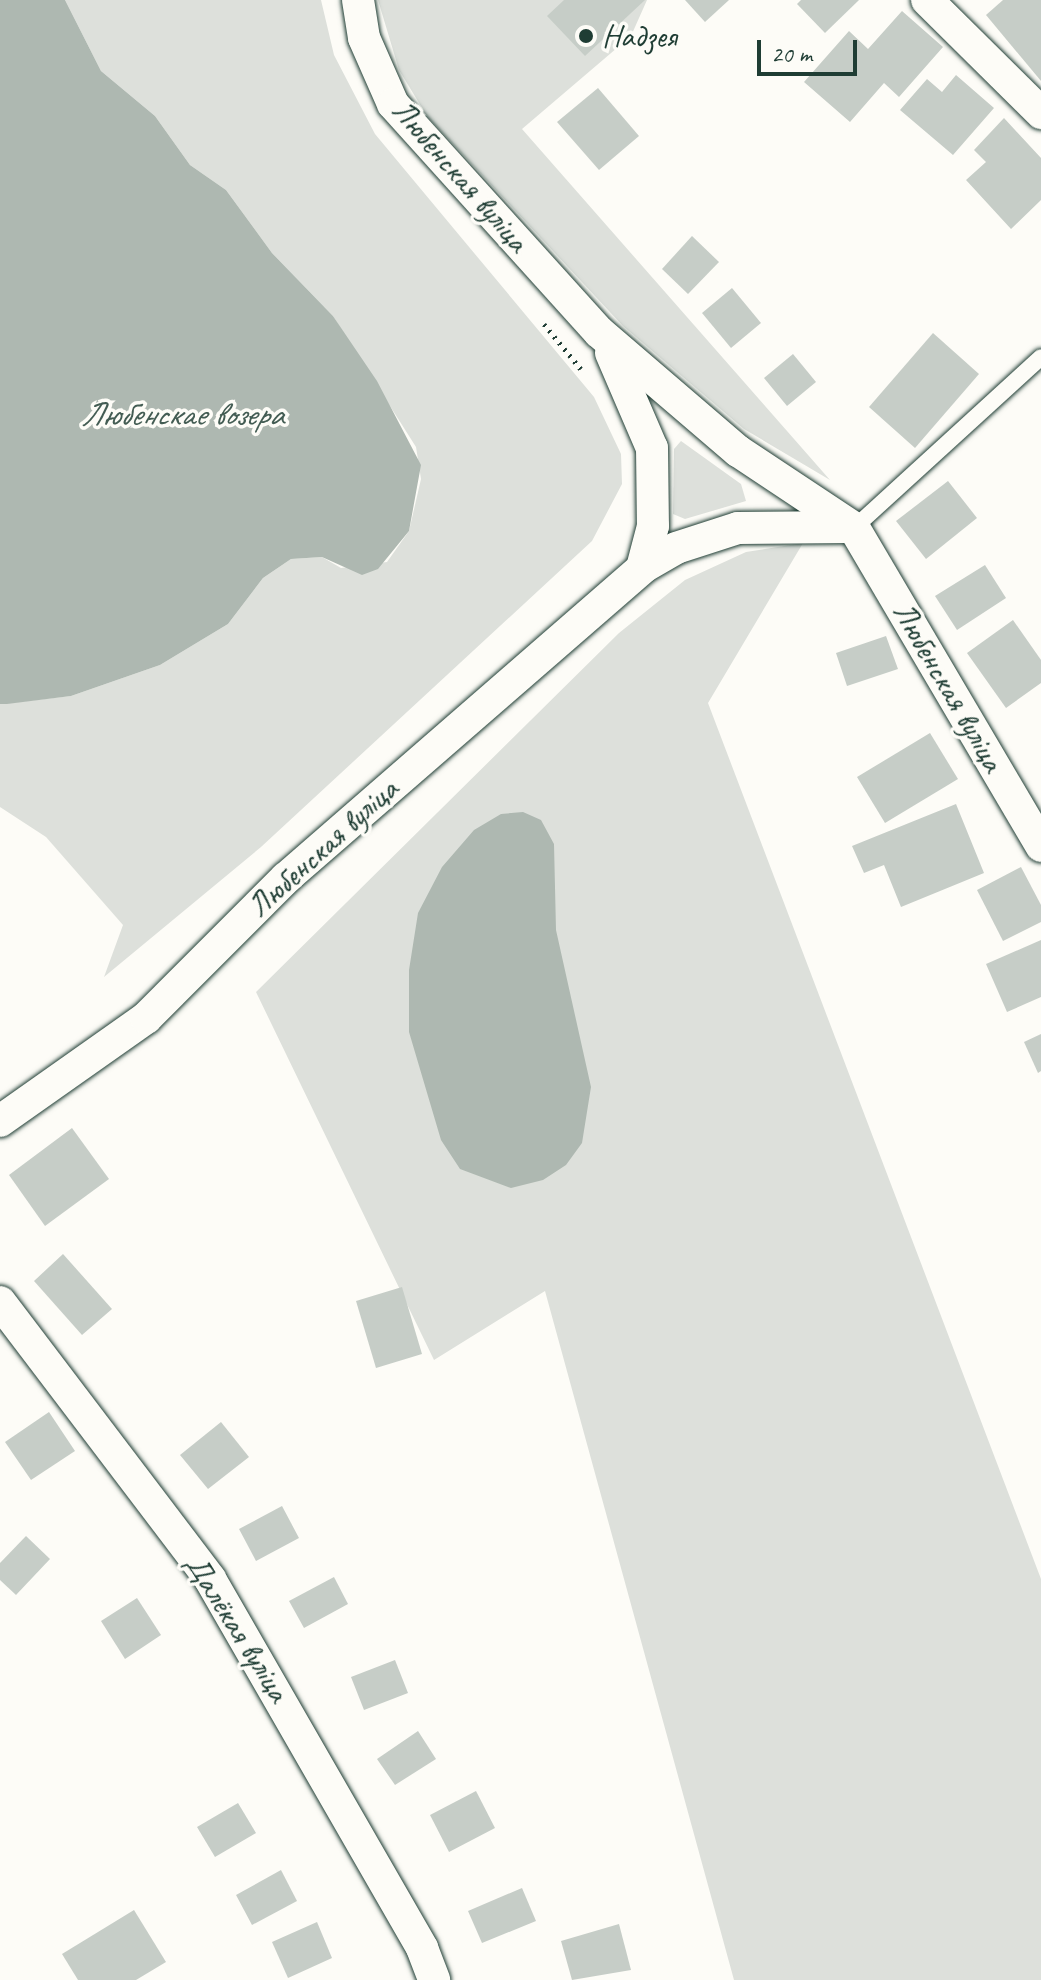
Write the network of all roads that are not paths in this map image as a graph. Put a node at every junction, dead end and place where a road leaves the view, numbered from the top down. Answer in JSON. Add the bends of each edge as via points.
{"nodes":[{"id":1,"x":358,"y":0,"type":"edge"},
{"id":2,"x":927,"y":0,"type":"edge"},
{"id":3,"x":1041,"y":113,"type":"edge"},
{"id":4,"x":599,"y":332,"type":"junction"},
{"id":5,"x":1041,"y":357,"type":"edge"},
{"id":6,"x":854,"y":528,"type":"junction"},
{"id":7,"x":642,"y":568,"type":"junction"},
{"id":8,"x":1041,"y":846,"type":"edge"},
{"id":9,"x":0,"y":1121,"type":"edge"},
{"id":10,"x":0,"y":1302,"type":"edge"},
{"id":11,"x":434,"y":1980,"type":"edge"}],
"edges":[{"from":1,"to":4,"type":"street","name":"Любенская вуліца","via":[[364,38],[393,104]]},
{"from":2,"to":3,"type":"street"},
{"from":4,"to":6,"type":"street","name":"Любенская вуліца","via":[[738,451]]},
{"from":4,"to":7,"type":"street","name":"Любенская вуліца","via":[[642,413],[652,448],[653,526]]},
{"from":5,"to":6,"type":"lane"},
{"from":6,"to":7,"type":"street","name":"Любенская вуліца","via":[[738,528],[676,548]]},
{"from":6,"to":8,"type":"street","name":"Любенская вуліца"},
{"from":7,"to":9,"type":"street","name":"Любенская вуліца","via":[[286,878],[146,1018]]},
{"from":10,"to":11,"type":"street","name":"Далёкая вуліца","via":[[210,1579],[422,1948]]}]}
